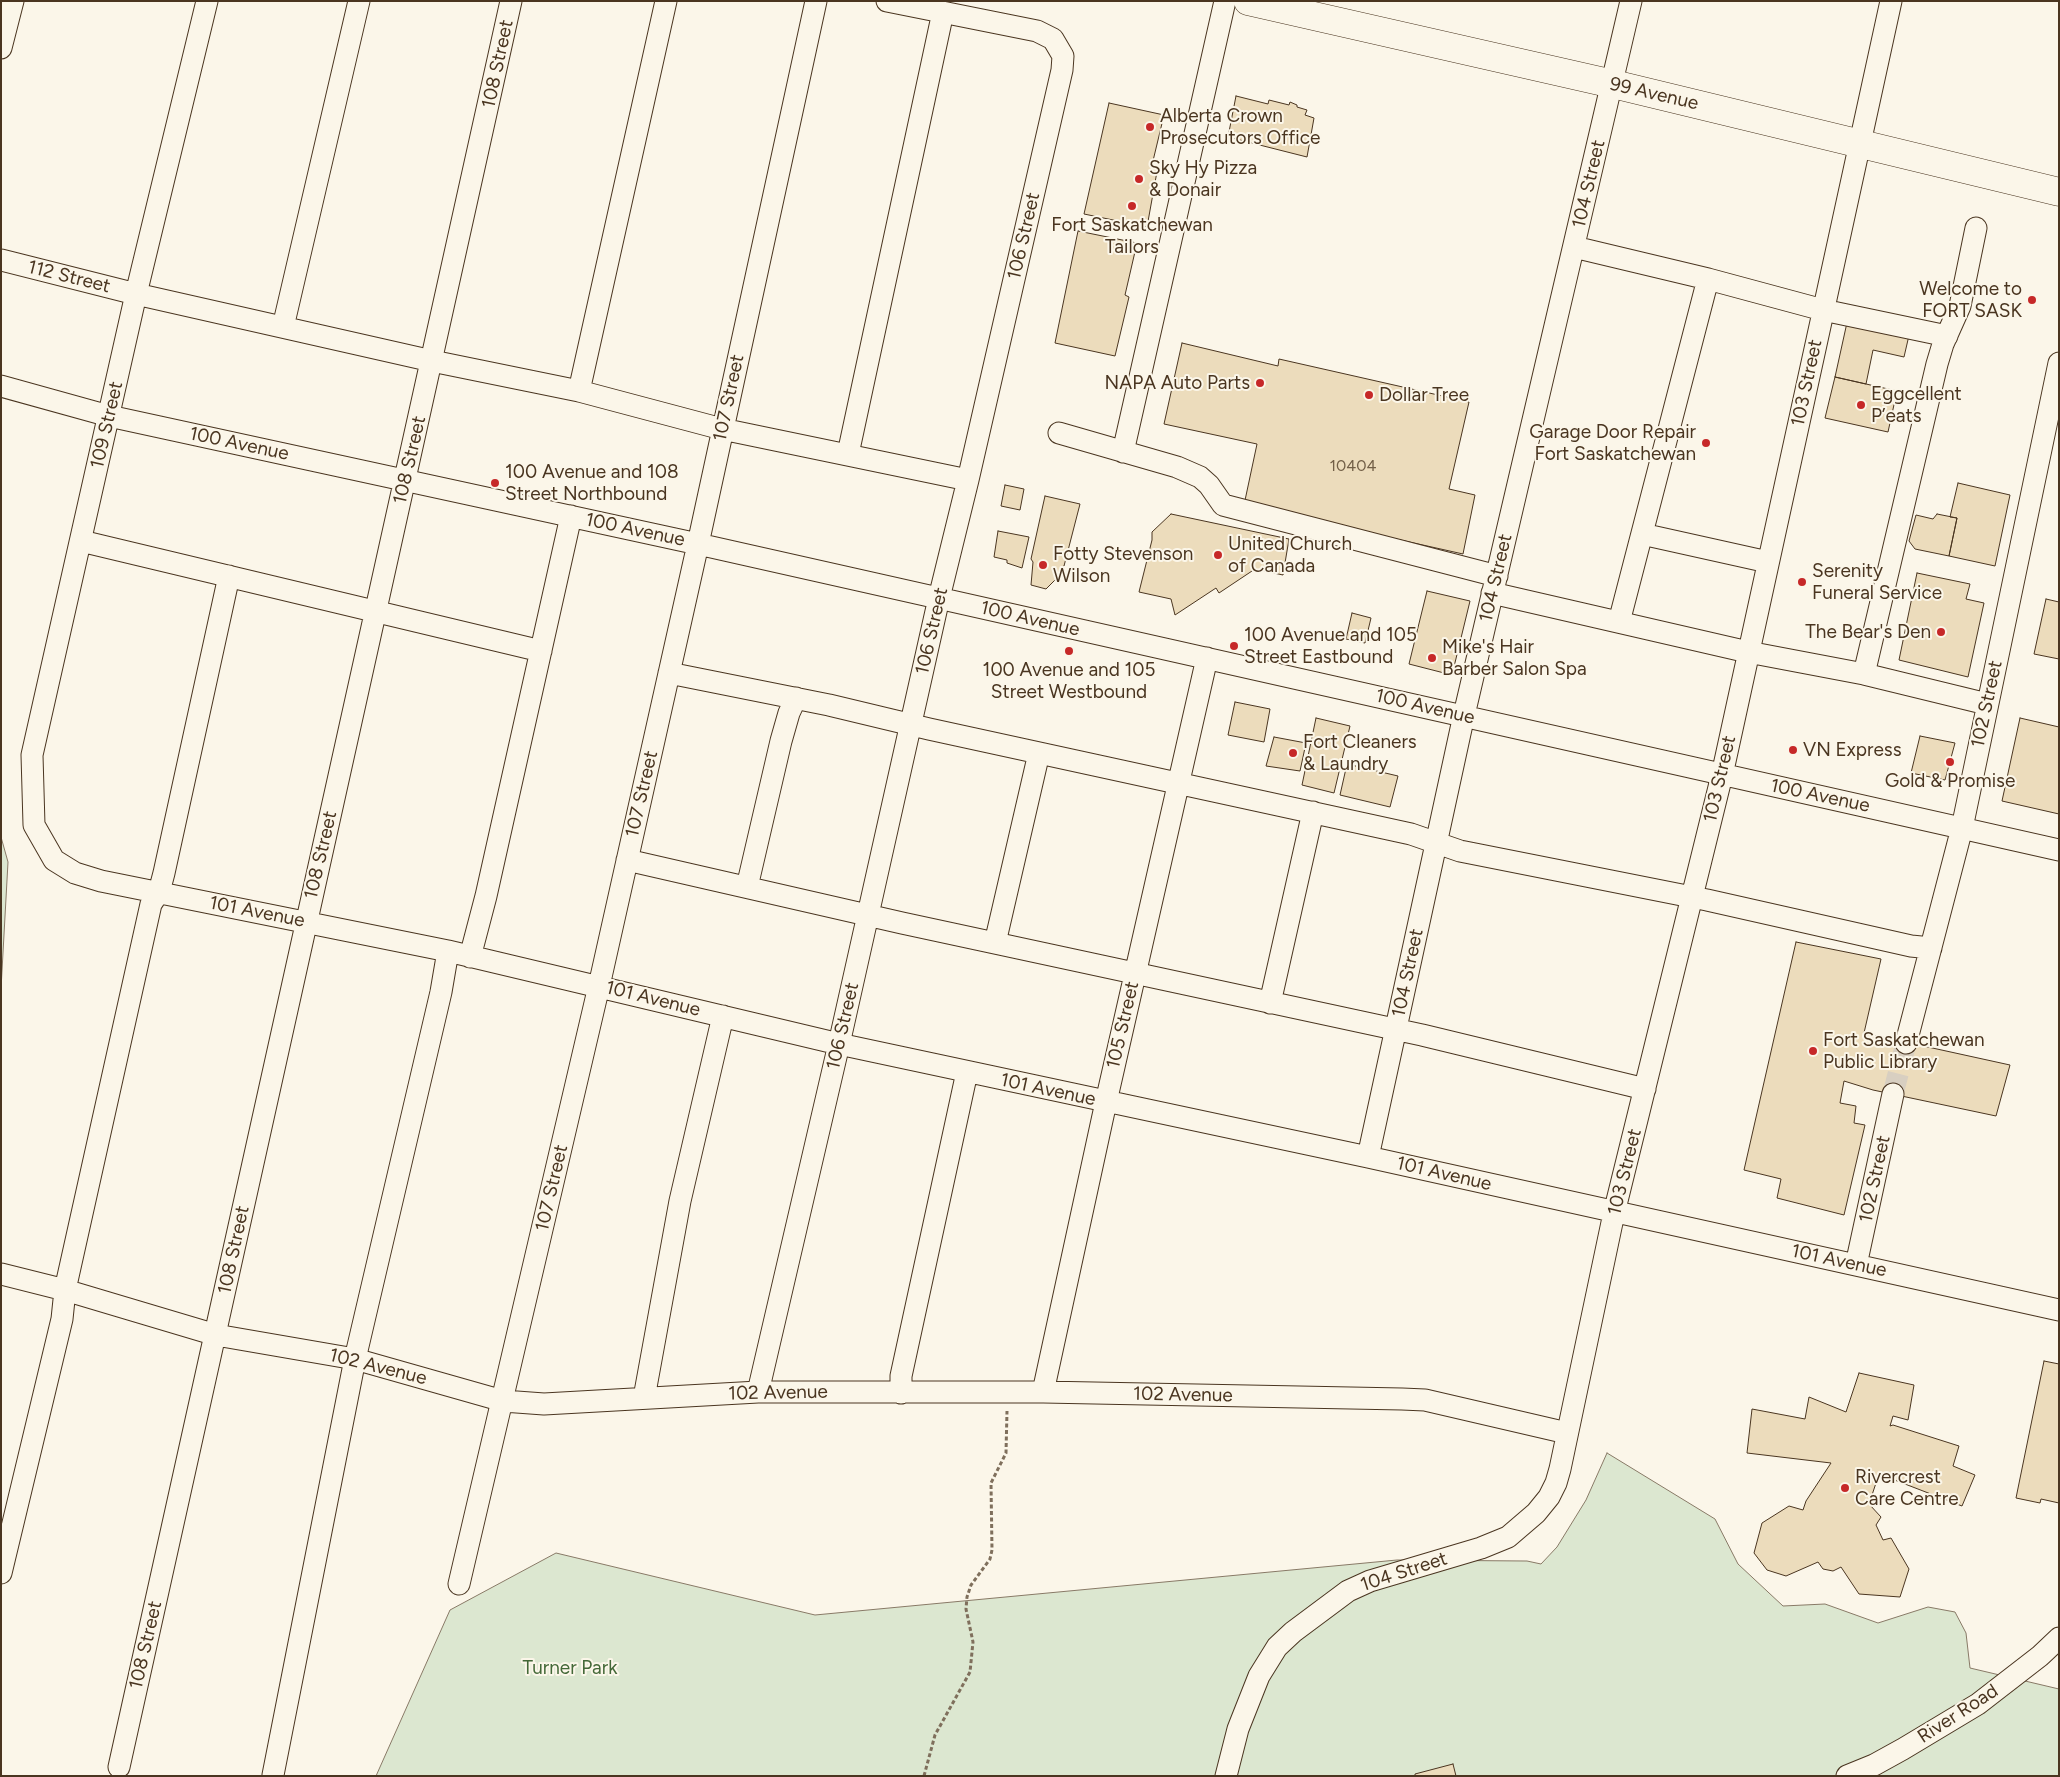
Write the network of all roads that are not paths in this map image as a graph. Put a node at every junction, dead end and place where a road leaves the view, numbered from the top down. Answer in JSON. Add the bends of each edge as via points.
{"nodes":[{"id":1,"x":13,"y":1,"type":"edge"},
{"id":2,"x":207,"y":1,"type":"edge"},
{"id":3,"x":359,"y":1,"type":"edge"},
{"id":4,"x":511,"y":1,"type":"edge"},
{"id":5,"x":666,"y":1,"type":"edge"},
{"id":6,"x":816,"y":1,"type":"edge"},
{"id":7,"x":887,"y":1,"type":"edge"},
{"id":8,"x":1225,"y":1,"type":"edge"},
{"id":9,"x":1248,"y":1,"type":"edge"},
{"id":10,"x":1631,"y":1,"type":"edge"},
{"id":11,"x":1891,"y":1,"type":"edge"},
{"id":12,"x":943,"y":12,"type":"junction"},
{"id":13,"x":1,"y":48,"type":"edge"},
{"id":14,"x":1613,"y":84,"type":"junction"},
{"id":15,"x":1860,"y":143,"type":"junction"},
{"id":16,"x":2059,"y":192,"type":"edge"},
{"id":17,"x":1976,"y":228,"type":"dead end"},
{"id":18,"x":1574,"y":247,"type":"junction"},
{"id":19,"x":1,"y":260,"type":"edge"},
{"id":20,"x":1708,"y":279,"type":"junction"},
{"id":21,"x":136,"y":294,"type":"junction"},
{"id":22,"x":1823,"y":310,"type":"junction"},
{"id":23,"x":283,"y":327,"type":"junction"},
{"id":24,"x":1947,"y":336,"type":"junction"},
{"id":25,"x":432,"y":361,"type":"junction"},
{"id":26,"x":2059,"y":363,"type":"edge"},
{"id":27,"x":1,"y":386,"type":"edge"},
{"id":28,"x":579,"y":391,"type":"junction"},
{"id":29,"x":109,"y":416,"type":"junction"},
{"id":30,"x":722,"y":429,"type":"junction"},
{"id":31,"x":1059,"y":434,"type":"dead end"},
{"id":32,"x":1123,"y":452,"type":"junction"},
{"id":33,"x":848,"y":454,"type":"junction"},
{"id":34,"x":406,"y":480,"type":"junction"},
{"id":35,"x":968,"y":480,"type":"junction"},
{"id":36,"x":571,"y":516,"type":"junction"},
{"id":37,"x":1642,"y":534,"type":"junction"},
{"id":38,"x":81,"y":541,"type":"junction"},
{"id":39,"x":698,"y":544,"type":"junction"},
{"id":40,"x":1768,"y":562,"type":"junction"},
{"id":41,"x":229,"y":576,"type":"junction"},
{"id":42,"x":1494,"y":584,"type":"junction"},
{"id":43,"x":939,"y":598,"type":"junction"},
{"id":44,"x":376,"y":610,"type":"junction"},
{"id":45,"x":1619,"y":622,"type":"junction"},
{"id":46,"x":541,"y":651,"type":"junction"},
{"id":47,"x":1748,"y":652,"type":"junction"},
{"id":48,"x":1207,"y":658,"type":"junction"},
{"id":49,"x":669,"y":673,"type":"junction"},
{"id":50,"x":1864,"y":674,"type":"junction"},
{"id":51,"x":796,"y":698,"type":"junction"},
{"id":52,"x":1987,"y":704,"type":"junction"},
{"id":53,"x":1464,"y":715,"type":"junction"},
{"id":54,"x":910,"y":724,"type":"junction"},
{"id":55,"x":1039,"y":753,"type":"junction"},
{"id":56,"x":1722,"y":775,"type":"junction"},
{"id":57,"x":1179,"y":783,"type":"junction"},
{"id":58,"x":1313,"y":812,"type":"junction"},
{"id":59,"x":1962,"y":828,"type":"junction"},
{"id":60,"x":1436,"y":844,"type":"junction"},
{"id":61,"x":47,"y":848,"type":"joint"},
{"id":62,"x":2059,"y":850,"type":"edge"},
{"id":63,"x":627,"y":860,"type":"junction"},
{"id":64,"x":747,"y":887,"type":"junction"},
{"id":65,"x":159,"y":892,"type":"junction"},
{"id":66,"x":1692,"y":897,"type":"junction"},
{"id":67,"x":868,"y":915,"type":"junction"},
{"id":68,"x":306,"y":922,"type":"junction"},
{"id":69,"x":995,"y":943,"type":"junction"},
{"id":70,"x":1931,"y":948,"type":"junction"},
{"id":71,"x":448,"y":952,"type":"junction"},
{"id":72,"x":470,"y":957,"type":"junction"},
{"id":73,"x":1135,"y":973,"type":"junction"},
{"id":74,"x":599,"y":986,"type":"junction"},
{"id":75,"x":1270,"y":1003,"type":"junction"},
{"id":76,"x":722,"y":1016,"type":"junction"},
{"id":77,"x":1396,"y":1030,"type":"junction"},
{"id":78,"x":1906,"y":1043,"type":"tunnel mouth"},
{"id":79,"x":839,"y":1044,"type":"junction"},
{"id":80,"x":967,"y":1072,"type":"junction"},
{"id":81,"x":1645,"y":1090,"type":"junction"},
{"id":82,"x":1893,"y":1094,"type":"tunnel mouth"},
{"id":83,"x":1106,"y":1102,"type":"junction"},
{"id":84,"x":1368,"y":1157,"type":"junction"},
{"id":85,"x":1614,"y":1213,"type":"junction"},
{"id":86,"x":1856,"y":1264,"type":"junction"},
{"id":87,"x":1,"y":1274,"type":"edge"},
{"id":88,"x":65,"y":1290,"type":"junction"},
{"id":89,"x":2059,"y":1310,"type":"edge"},
{"id":90,"x":216,"y":1335,"type":"junction"},
{"id":91,"x":355,"y":1359,"type":"junction"},
{"id":92,"x":758,"y":1392,"type":"junction"},
{"id":93,"x":1044,"y":1392,"type":"junction"},
{"id":94,"x":901,"y":1393,"type":"junction"},
{"id":95,"x":644,"y":1398,"type":"junction"},
{"id":96,"x":503,"y":1401,"type":"junction"},
{"id":97,"x":1568,"y":1434,"type":"junction"},
{"id":98,"x":1508,"y":1536,"type":"joint"},
{"id":99,"x":1,"y":1573,"type":"edge"},
{"id":100,"x":459,"y":1584,"type":"dead end"},
{"id":101,"x":2059,"y":1638,"type":"edge"},
{"id":102,"x":119,"y":1767,"type":"dead end"},
{"id":103,"x":273,"y":1775,"type":"edge"},
{"id":104,"x":1226,"y":1776,"type":"edge"},
{"id":105,"x":1847,"y":1776,"type":"edge"}],
"edges":[{"from":1,"to":13,"type":"street"},
{"from":2,"to":21,"type":"street","name":"109 Street"},
{"from":3,"to":23,"type":"street"},
{"from":4,"to":25,"type":"street","name":"108 Street"},
{"from":5,"to":28,"type":"street"},
{"from":6,"to":30,"type":"street","name":"107 Street"},
{"from":7,"to":12,"type":"street","name":"106 Street"},
{"from":8,"to":32,"type":"street"},
{"from":9,"to":14,"type":"main road","name":"99 Avenue"},
{"from":10,"to":14,"type":"street","name":"104 Street"},
{"from":11,"to":15,"type":"street","name":"103 Street"},
{"from":12,"to":33,"type":"street"},
{"from":12,"to":35,"type":"street","name":"106 Street","via":[[1046,34],[1063,56]]},
{"from":14,"to":15,"type":"main road","name":"99 Avenue"},
{"from":14,"to":18,"type":"street","name":"104 Street"},
{"from":15,"to":16,"type":"main road","name":"99 Avenue"},
{"from":15,"to":22,"type":"street","name":"103 Street"},
{"from":17,"to":24,"type":"street","via":[[1960,306]]},
{"from":18,"to":20,"type":"street"},
{"from":18,"to":42,"type":"street","name":"104 Street"},
{"from":19,"to":21,"type":"street","name":"112 Street"},
{"from":20,"to":22,"type":"street"},
{"from":20,"to":37,"type":"street"},
{"from":21,"to":23,"type":"street","name":"112 Street"},
{"from":21,"to":29,"type":"street","name":"109 Street"},
{"from":22,"to":24,"type":"street"},
{"from":22,"to":40,"type":"street","name":"103 Street"},
{"from":23,"to":25,"type":"street","name":"112 Street"},
{"from":24,"to":50,"type":"street","via":[[1937,364]]},
{"from":25,"to":28,"type":"street","name":"112 Street"},
{"from":25,"to":34,"type":"street","name":"108 Street"},
{"from":26,"to":52,"type":"street","name":"102 Street"},
{"from":27,"to":29,"type":"street","name":"100 Avenue"},
{"from":28,"to":30,"type":"street","name":"112 Street"},
{"from":29,"to":34,"type":"street","name":"100 Avenue"},
{"from":29,"to":38,"type":"street","name":"109 Street"},
{"from":30,"to":33,"type":"street","name":"112 Street"},
{"from":30,"to":39,"type":"street","name":"107 Street"},
{"from":31,"to":32,"type":"street"},
{"from":32,"to":42,"type":"street","via":[[1178,467],[1200,477],[1224,505]]},
{"from":33,"to":35,"type":"street","name":"112 Street"},
{"from":34,"to":36,"type":"street","name":"100 Avenue"},
{"from":34,"to":44,"type":"street","name":"108 Street"},
{"from":35,"to":43,"type":"street","name":"106 Street"},
{"from":36,"to":39,"type":"street","name":"100 Avenue"},
{"from":36,"to":46,"type":"street"},
{"from":37,"to":40,"type":"street"},
{"from":37,"to":45,"type":"street"},
{"from":38,"to":41,"type":"street"},
{"from":38,"to":61,"type":"street","name":"109 Street","via":[[32,755],[34,825]]},
{"from":39,"to":43,"type":"street","name":"100 Avenue"},
{"from":39,"to":49,"type":"street","name":"107 Street"},
{"from":40,"to":47,"type":"street","name":"103 Street"},
{"from":41,"to":44,"type":"street"},
{"from":41,"to":65,"type":"street"},
{"from":42,"to":45,"type":"street"},
{"from":42,"to":53,"type":"street","name":"104 Street"},
{"from":43,"to":48,"type":"street","name":"100 Avenue"},
{"from":43,"to":54,"type":"street","name":"106 Street"},
{"from":44,"to":46,"type":"street"},
{"from":44,"to":68,"type":"street","name":"108 Street"},
{"from":45,"to":47,"type":"street"},
{"from":46,"to":72,"type":"street"},
{"from":47,"to":50,"type":"street"},
{"from":47,"to":56,"type":"street","name":"103 Street"},
{"from":48,"to":53,"type":"street","name":"100 Avenue"},
{"from":48,"to":57,"type":"street","name":"105 Street"},
{"from":49,"to":51,"type":"street"},
{"from":49,"to":63,"type":"street","name":"107 Street"},
{"from":50,"to":52,"type":"street"},
{"from":51,"to":54,"type":"street"},
{"from":51,"to":64,"type":"street","via":[[780,742]]},
{"from":52,"to":59,"type":"street","name":"102 Street"},
{"from":53,"to":56,"type":"street","name":"100 Avenue"},
{"from":53,"to":60,"type":"street","name":"104 Street"},
{"from":54,"to":55,"type":"street"},
{"from":54,"to":67,"type":"street","name":"106 Street"},
{"from":55,"to":57,"type":"street"},
{"from":55,"to":69,"type":"street"},
{"from":56,"to":59,"type":"street","name":"100 Avenue"},
{"from":56,"to":66,"type":"street","name":"103 Street"},
{"from":57,"to":58,"type":"street"},
{"from":57,"to":73,"type":"street","name":"105 Street"},
{"from":58,"to":60,"type":"street","via":[[1411,834]]},
{"from":58,"to":75,"type":"street"},
{"from":59,"to":62,"type":"street","name":"100 Avenue"},
{"from":59,"to":70,"type":"street","name":"102 Street"},
{"from":60,"to":66,"type":"street"},
{"from":60,"to":77,"type":"street","name":"104 Street"},
{"from":61,"to":65,"type":"street","name":"101 Avenue","via":[[54,860],[75,872],[101,881]]},
{"from":63,"to":64,"type":"street"},
{"from":63,"to":74,"type":"street","name":"107 Street"},
{"from":64,"to":67,"type":"street"},
{"from":65,"to":68,"type":"street","name":"101 Avenue"},
{"from":65,"to":88,"type":"street","via":[[151,904]]},
{"from":66,"to":70,"type":"street"},
{"from":66,"to":81,"type":"street","name":"103 Street"},
{"from":67,"to":69,"type":"street"},
{"from":67,"to":79,"type":"street","name":"106 Street"},
{"from":68,"to":71,"type":"street","name":"101 Avenue"},
{"from":68,"to":90,"type":"street","name":"108 Street"},
{"from":69,"to":73,"type":"street"},
{"from":70,"to":78,"type":"street","name":"102 Street"},
{"from":71,"to":72,"type":"street","name":"101 Avenue"},
{"from":71,"to":91,"type":"street"},
{"from":72,"to":74,"type":"street","name":"101 Avenue"},
{"from":73,"to":75,"type":"street"},
{"from":73,"to":83,"type":"street","name":"105 Street"},
{"from":74,"to":76,"type":"street","name":"101 Avenue"},
{"from":74,"to":96,"type":"street","name":"107 Street"},
{"from":75,"to":77,"type":"street"},
{"from":76,"to":79,"type":"street","name":"101 Avenue"},
{"from":76,"to":95,"type":"street","via":[[680,1201]]},
{"from":77,"to":81,"type":"street"},
{"from":77,"to":84,"type":"street","name":"104 Street"},
{"from":79,"to":80,"type":"street","name":"101 Avenue"},
{"from":79,"to":92,"type":"street","name":"106 Street"},
{"from":80,"to":83,"type":"street","name":"101 Avenue"},
{"from":80,"to":94,"type":"street","via":[[901,1376]]},
{"from":81,"to":85,"type":"street","name":"103 Street"},
{"from":82,"to":86,"type":"street","name":"102 Street"},
{"from":83,"to":84,"type":"street","name":"101 Avenue"},
{"from":83,"to":93,"type":"street","name":"105 Street"},
{"from":84,"to":85,"type":"street","name":"101 Avenue"},
{"from":85,"to":86,"type":"street","name":"101 Avenue"},
{"from":85,"to":97,"type":"street","name":"103 Street"},
{"from":86,"to":89,"type":"street","name":"101 Avenue"},
{"from":87,"to":88,"type":"street","name":"102 Avenue"},
{"from":88,"to":90,"type":"street","name":"102 Avenue"},
{"from":88,"to":99,"type":"street","via":[[62,1318]]},
{"from":90,"to":91,"type":"street","name":"102 Avenue"},
{"from":90,"to":102,"type":"street","name":"108 Street"},
{"from":91,"to":96,"type":"street","name":"102 Avenue"},
{"from":91,"to":103,"type":"street"},
{"from":92,"to":94,"type":"street","name":"102 Avenue"},
{"from":92,"to":95,"type":"street","name":"102 Avenue"},
{"from":93,"to":94,"type":"street","name":"102 Avenue"},
{"from":93,"to":97,"type":"street","name":"102 Avenue","via":[[1425,1400]]},
{"from":95,"to":96,"type":"street","name":"102 Avenue","via":[[544,1404]]},
{"from":96,"to":100,"type":"street","name":"107 Street"},
{"from":97,"to":98,"type":"street","name":"103 Street","via":[[1549,1497],[1536,1513]]},
{"from":98,"to":104,"type":"street","name":"104 Street","via":[[1488,1546],[1363,1584],[1348,1591],[1293,1632],[1277,1647],[1259,1676],[1238,1729]]},
{"from":101,"to":105,"type":"street","name":"River Road","via":[[1978,1704],[1903,1750]]}]}
